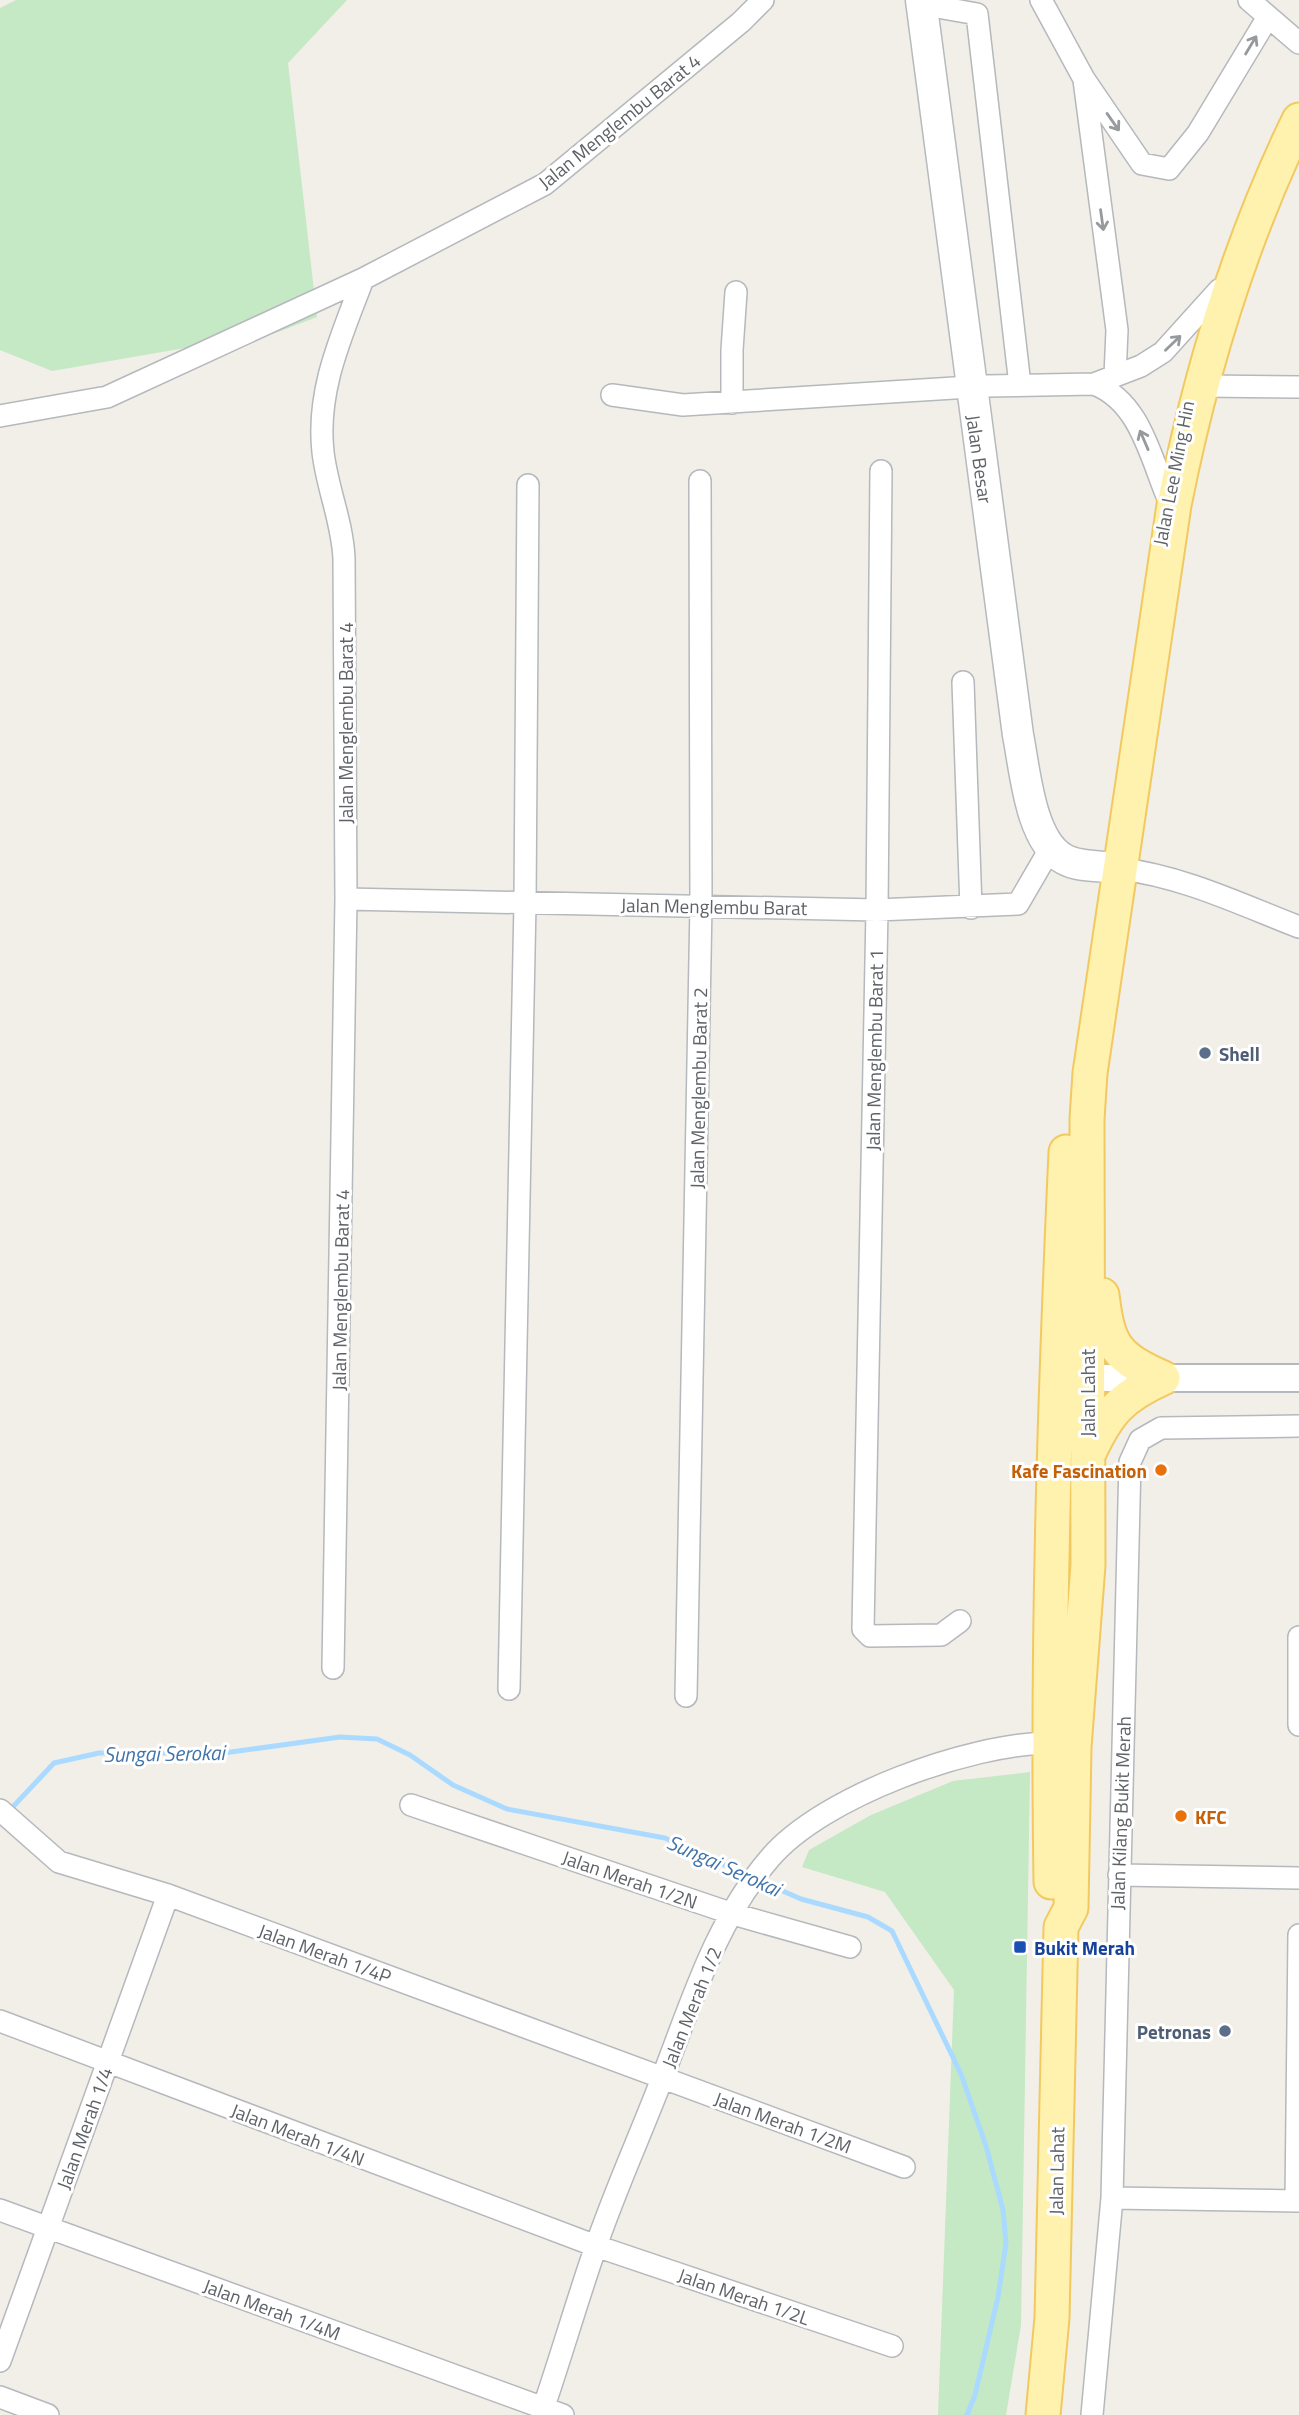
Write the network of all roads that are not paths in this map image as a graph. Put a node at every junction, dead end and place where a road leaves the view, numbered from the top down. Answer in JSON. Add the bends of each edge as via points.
{"nodes":[{"id":1,"x":764,"y":0,"type":"edge"},
{"id":2,"x":1041,"y":0,"type":"edge"},
{"id":3,"x":1249,"y":0,"type":"edge"},
{"id":4,"x":920,"y":1,"type":"edge"},
{"id":5,"x":978,"y":7,"type":"edge"},
{"id":6,"x":1268,"y":17,"type":"junction"},
{"id":7,"x":1299,"y":43,"type":"edge"},
{"id":8,"x":1084,"y":79,"type":"junction"},
{"id":9,"x":1299,"y":95,"type":"edge"},
{"id":10,"x":1299,"y":120,"type":"edge"},
{"id":11,"x":363,"y":279,"type":"junction"},
{"id":12,"x":1219,"y":290,"type":"junction"},
{"id":13,"x":736,"y":292,"type":"dead end"},
{"id":14,"x":1115,"y":376,"type":"junction"},
{"id":15,"x":1094,"y":384,"type":"junction"},
{"id":16,"x":1020,"y":385,"type":"junction"},
{"id":17,"x":1202,"y":386,"type":"junction"},
{"id":18,"x":1299,"y":387,"type":"edge"},
{"id":19,"x":971,"y":388,"type":"junction"},
{"id":20,"x":612,"y":396,"type":"dead end"},
{"id":21,"x":732,"y":403,"type":"junction"},
{"id":22,"x":0,"y":416,"type":"edge"},
{"id":23,"x":881,"y":471,"type":"dead end"},
{"id":24,"x":700,"y":481,"type":"dead end"},
{"id":25,"x":528,"y":485,"type":"dead end"},
{"id":26,"x":1167,"y":496,"type":"junction"},
{"id":27,"x":963,"y":682,"type":"dead end"},
{"id":28,"x":1050,"y":849,"type":"junction"},
{"id":29,"x":1117,"y":868,"type":"junction"},
{"id":30,"x":346,"y":899,"type":"junction"},
{"id":31,"x":525,"y":903,"type":"junction"},
{"id":32,"x":701,"y":905,"type":"junction"},
{"id":33,"x":971,"y":908,"type":"junction"},
{"id":34,"x":877,"y":910,"type":"junction"},
{"id":35,"x":1299,"y":927,"type":"edge"},
{"id":36,"x":1087,"y":1119,"type":"junction"},
{"id":37,"x":1065,"y":1168,"type":"junction"},
{"id":38,"x":1087,"y":1378,"type":"junction"},
{"id":39,"x":1163,"y":1378,"type":"junction"},
{"id":40,"x":1299,"y":1378,"type":"edge"},
{"id":41,"x":1299,"y":1426,"type":"edge"},
{"id":42,"x":1087,"y":1455,"type":"junction"},
{"id":43,"x":1088,"y":1565,"type":"junction"},
{"id":44,"x":1053,"y":1573,"type":"junction"},
{"id":45,"x":960,"y":1621,"type":"dead end"},
{"id":46,"x":1299,"y":1637,"type":"edge"},
{"id":47,"x":333,"y":1668,"type":"dead end"},
{"id":48,"x":509,"y":1689,"type":"dead end"},
{"id":49,"x":686,"y":1696,"type":"dead end"},
{"id":50,"x":1299,"y":1725,"type":"edge"},
{"id":51,"x":1049,"y":1743,"type":"junction"},
{"id":52,"x":411,"y":1805,"type":"dead end"},
{"id":53,"x":0,"y":1810,"type":"edge"},
{"id":54,"x":1119,"y":1875,"type":"junction"},
{"id":55,"x":1299,"y":1878,"type":"edge"},
{"id":56,"x":168,"y":1895,"type":"junction"},
{"id":57,"x":733,"y":1914,"type":"junction"},
{"id":58,"x":1066,"y":1917,"type":"junction"},
{"id":59,"x":1299,"y":1935,"type":"edge"},
{"id":60,"x":850,"y":1947,"type":"dead end"},
{"id":61,"x":1299,"y":1951,"type":"edge"},
{"id":62,"x":0,"y":2021,"type":"edge"},
{"id":63,"x":108,"y":2063,"type":"junction"},
{"id":64,"x":663,"y":2077,"type":"junction"},
{"id":65,"x":1298,"y":2125,"type":"edge"},
{"id":66,"x":904,"y":2167,"type":"dead end"},
{"id":67,"x":1112,"y":2198,"type":"junction"},
{"id":68,"x":1298,"y":2201,"type":"edge"},
{"id":69,"x":0,"y":2210,"type":"edge"},
{"id":70,"x":48,"y":2228,"type":"junction"},
{"id":71,"x":596,"y":2246,"type":"junction"},
{"id":72,"x":892,"y":2346,"type":"dead end"},
{"id":73,"x":0,"y":2361,"type":"edge"},
{"id":74,"x":0,"y":2397,"type":"edge"},
{"id":75,"x":549,"y":2413,"type":"edge"},
{"id":76,"x":48,"y":2415,"type":"edge"},
{"id":77,"x":1044,"y":2415,"type":"edge"},
{"id":78,"x":1092,"y":2415,"type":"edge"}],
"edges":[{"from":1,"to":11,"type":"street","name":"Jalan Menglembu Barat 4","via":[[545,184]]},
{"from":2,"to":8,"type":"street"},
{"from":3,"to":6,"type":"street"},
{"from":4,"to":5,"type":"street"},
{"from":4,"to":19,"type":"main road","name":"Jalan Besar"},
{"from":5,"to":16,"type":"street"},
{"from":6,"to":7,"type":"street"},
{"from":8,"to":6,"type":"street","one_way":true,"via":[[1142,164],[1169,169],[1198,133]]},
{"from":8,"to":14,"type":"street","one_way":true,"via":[[1117,330]]},
{"from":9,"to":12,"type":"main road","name":"Jalan Lee Ming Hin","via":[[1256,189]]},
{"from":10,"to":17,"type":"main road","name":"Jalan Lee Ming Hin","via":[[1254,225]]},
{"from":11,"to":22,"type":"street","via":[[107,397]]},
{"from":11,"to":30,"type":"street","name":"Jalan Menglembu Barat 4","via":[[329,371],[323,410],[323,453],[342,527],[344,558]]},
{"from":14,"to":12,"type":"street","one_way":true,"via":[[1163,352]]},
{"from":12,"to":26,"type":"main road","name":"Jalan Lee Ming Hin","via":[[1189,386]]},
{"from":13,"to":21,"type":"street"},
{"from":14,"to":15,"type":"street"},
{"from":15,"to":16,"type":"street"},
{"from":26,"to":15,"type":"street","one_way":true,"via":[[1121,398]]},
{"from":16,"to":19,"type":"street"},
{"from":17,"to":18,"type":"street"},
{"from":17,"to":29,"type":"main road","name":"Jalan Lee Ming Hin","via":[[1174,505]]},
{"from":19,"to":21,"type":"street"},
{"from":19,"to":28,"type":"main road","name":"Jalan Besar","via":[[1018,735],[1034,814]]},
{"from":20,"to":21,"type":"street","via":[[683,405]]},
{"from":23,"to":34,"type":"street","name":"Jalan Menglembu Barat 1"},
{"from":24,"to":32,"type":"street","name":"Jalan Menglembu Barat 2"},
{"from":25,"to":31,"type":"street"},
{"from":26,"to":29,"type":"main road","name":"Jalan Lee Ming Hin"},
{"from":27,"to":33,"type":"street"},
{"from":28,"to":29,"type":"main road","via":[[1065,860]]},
{"from":28,"to":33,"type":"street","name":"Jalan Menglembu Barat","via":[[1018,904]]},
{"from":29,"to":35,"type":"street","via":[[1207,892]]},
{"from":29,"to":36,"type":"main road","name":"Jalan Lahat"},
{"from":29,"to":37,"type":"main road","name":"Jalan Lahat","via":[[1074,1068]]},
{"from":30,"to":31,"type":"street","name":"Jalan Menglembu Barat"},
{"from":30,"to":47,"type":"street","name":"Jalan Menglembu Barat 4"},
{"from":31,"to":32,"type":"street","name":"Jalan Menglembu Barat"},
{"from":31,"to":48,"type":"street"},
{"from":32,"to":34,"type":"street","name":"Jalan Menglembu Barat"},
{"from":32,"to":49,"type":"street","name":"Jalan Menglembu Barat 2"},
{"from":33,"to":34,"type":"street","name":"Jalan Menglembu Barat"},
{"from":34,"to":45,"type":"street","name":"Jalan Menglembu Barat 1","via":[[863,1629],[870,1636],[941,1635]]},
{"from":36,"to":38,"type":"main road","name":"Jalan Lahat"},
{"from":36,"to":39,"type":"main road","via":[[1098,1185],[1106,1330],[1117,1353]]},
{"from":37,"to":38,"type":"main road","via":[[1068,1335],[1070,1353]]},
{"from":37,"to":44,"type":"main road","name":"Jalan Lahat","via":[[1055,1374]]},
{"from":38,"to":39,"type":"street"},
{"from":38,"to":42,"type":"main road","name":"Jalan Lahat"},
{"from":38,"to":44,"type":"main road","via":[[1069,1401],[1068,1503]]},
{"from":39,"to":40,"type":"street"},
{"from":39,"to":42,"type":"main road","via":[[1119,1402]]},
{"from":41,"to":54,"type":"street","name":"Jalan Kilang Bukit Merah","via":[[1161,1428],[1140,1440],[1130,1462]]},
{"from":42,"to":43,"type":"main road","name":"Jalan Lahat"},
{"from":43,"to":51,"type":"main road","via":[[1072,1630],[1063,1721]]},
{"from":43,"to":58,"type":"main road","name":"Jalan Lahat"},
{"from":44,"to":51,"type":"main road","name":"Jalan Lahat"},
{"from":46,"to":50,"type":"street"},
{"from":51,"to":57,"type":"street","name":"Jalan Merah 1/2","via":[[1017,1743],[871,1788],[771,1857]]},
{"from":51,"to":58,"type":"main road","name":"Jalan Lahat","via":[[1051,1905]]},
{"from":52,"to":57,"type":"street","name":"Jalan Merah 1/2N"},
{"from":53,"to":56,"type":"street","name":"Jalan Merah 1/4P","via":[[59,1861]]},
{"from":54,"to":55,"type":"street"},
{"from":54,"to":67,"type":"street","name":"Jalan Kilang Bukit Merah"},
{"from":56,"to":63,"type":"street","name":"Jalan Merah 1/4"},
{"from":56,"to":64,"type":"street","name":"Jalan Merah 1/4P"},
{"from":57,"to":60,"type":"street","name":"Jalan Merah 1/2N"},
{"from":57,"to":64,"type":"street","name":"Jalan Merah 1/2","via":[[709,1955]]},
{"from":58,"to":77,"type":"main road","name":"Jalan Lahat","via":[[1052,2318]]},
{"from":59,"to":61,"type":"street"},
{"from":61,"to":65,"type":"street"},
{"from":62,"to":63,"type":"street","name":"Jalan Merah 1/4N"},
{"from":63,"to":70,"type":"street","name":"Jalan Merah 1/4"},
{"from":63,"to":71,"type":"street","name":"Jalan Merah 1/4N"},
{"from":64,"to":66,"type":"street","name":"Jalan Merah 1/2M"},
{"from":64,"to":71,"type":"street","name":"Jalan Merah 1/2"},
{"from":65,"to":68,"type":"street"},
{"from":67,"to":68,"type":"street"},
{"from":67,"to":78,"type":"street","name":"Jalan Kilang Bukit Merah"},
{"from":69,"to":70,"type":"street","name":"Jalan Merah 1/4M"},
{"from":70,"to":73,"type":"street","name":"Jalan Merah 1/4"},
{"from":70,"to":75,"type":"street","name":"Jalan Merah 1/4M"},
{"from":71,"to":72,"type":"street","name":"Jalan Merah 1/2L"},
{"from":71,"to":75,"type":"street","name":"Jalan Merah 1/2"},
{"from":74,"to":76,"type":"street"}]}
